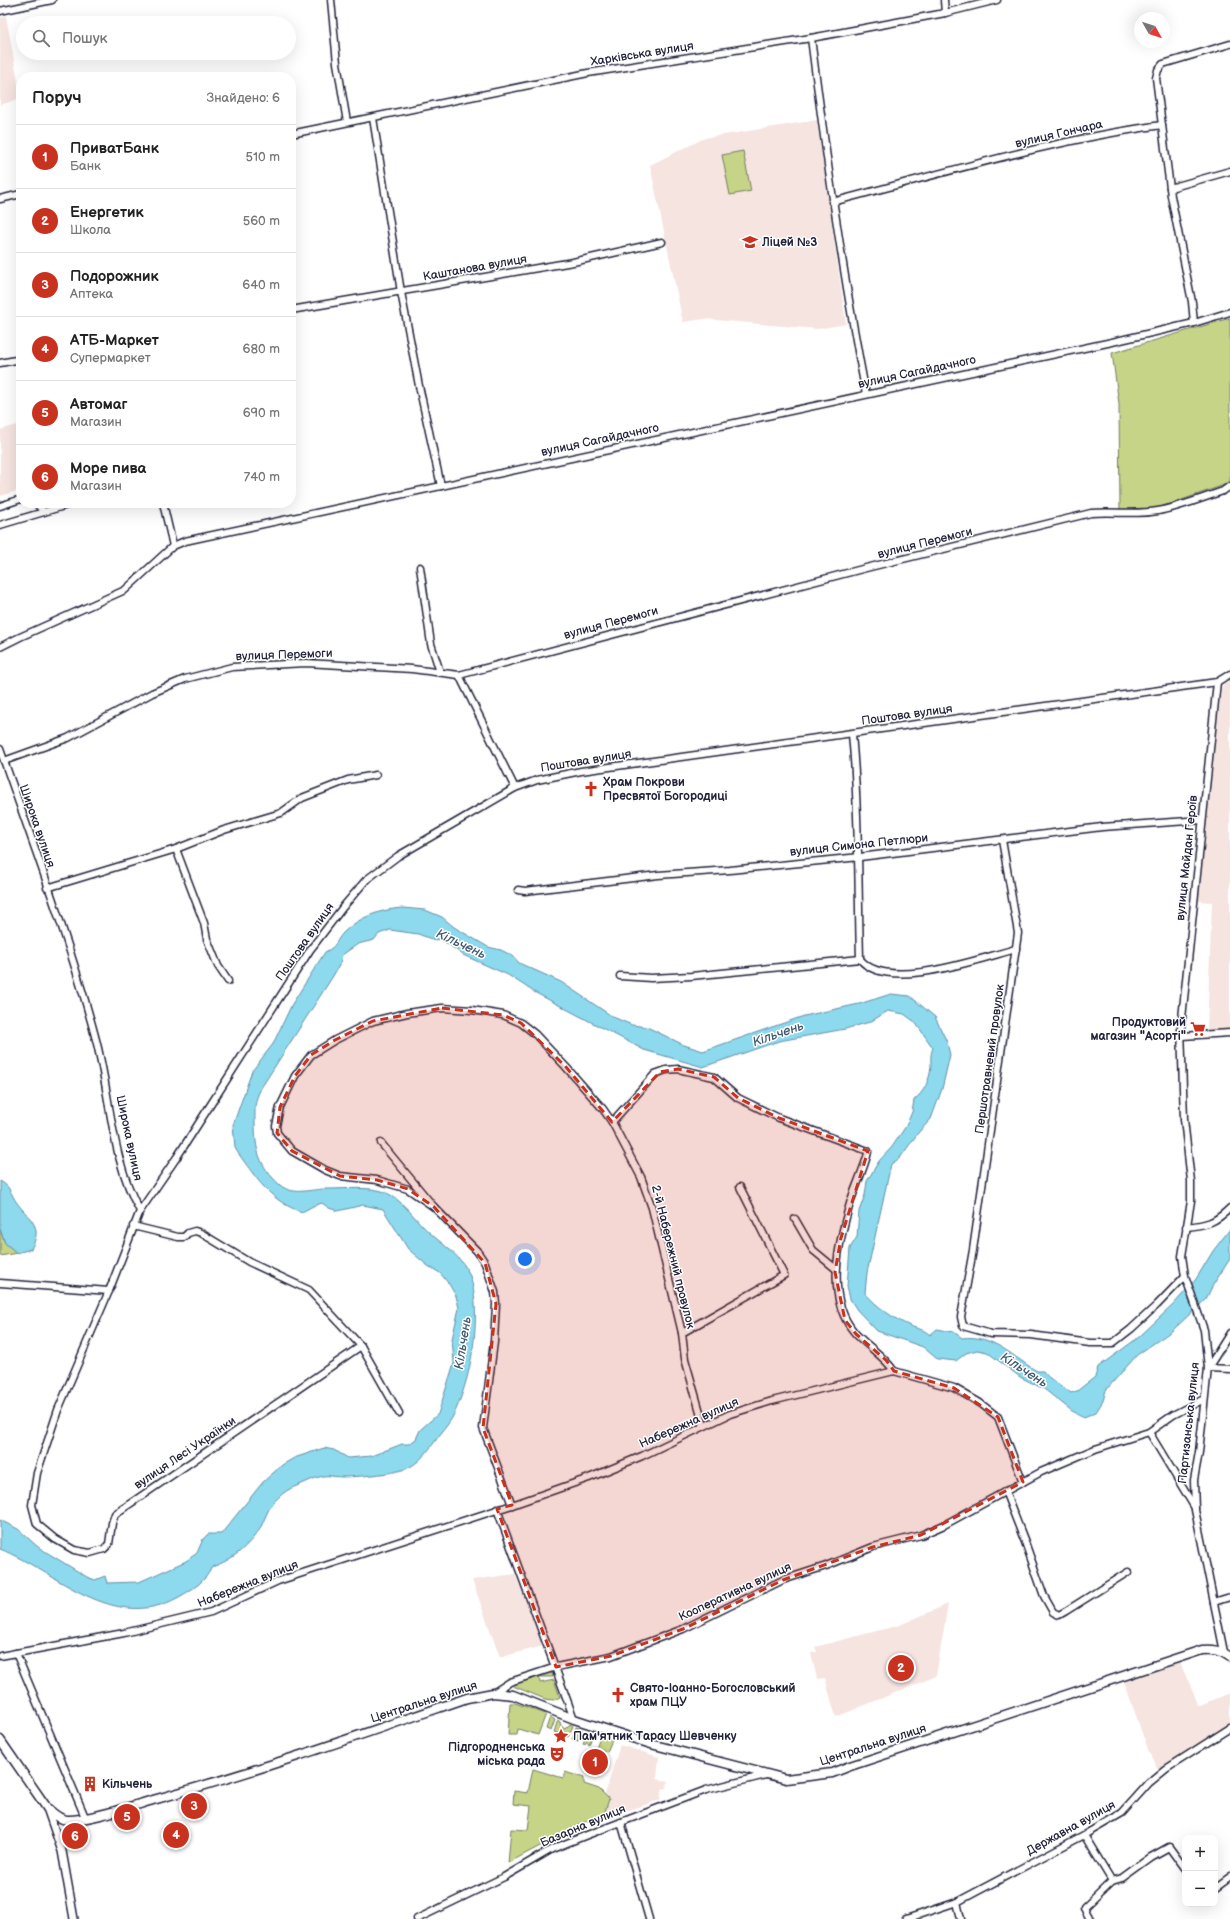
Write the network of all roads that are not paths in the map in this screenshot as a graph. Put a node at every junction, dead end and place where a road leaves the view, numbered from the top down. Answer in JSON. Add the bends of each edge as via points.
{"nodes":[{"id":1,"x":52,"y":0,"type":"edge"},
{"id":2,"x":331,"y":0,"type":"edge"},
{"id":3,"x":944,"y":0,"type":"edge"},
{"id":4,"x":997,"y":0,"type":"edge"},
{"id":5,"x":0,"y":11,"type":"edge"},
{"id":6,"x":945,"y":13,"type":"junction"},
{"id":7,"x":811,"y":38,"type":"junction"},
{"id":8,"x":1230,"y":44,"type":"edge"},
{"id":9,"x":373,"y":118,"type":"junction"},
{"id":10,"x":347,"y":122,"type":"junction"},
{"id":11,"x":1162,"y":125,"type":"junction"},
{"id":12,"x":296,"y":133,"type":"edge"},
{"id":13,"x":1230,"y":171,"type":"edge"},
{"id":14,"x":1170,"y":188,"type":"junction"},
{"id":15,"x":16,"y":195,"type":"edge"},
{"id":16,"x":0,"y":199,"type":"edge"},
{"id":17,"x":832,"y":202,"type":"junction"},
{"id":18,"x":662,"y":242,"type":"dead end"},
{"id":19,"x":401,"y":292,"type":"junction"},
{"id":20,"x":296,"y":309,"type":"edge"},
{"id":21,"x":1230,"y":312,"type":"edge"},
{"id":22,"x":1194,"y":323,"type":"junction"},
{"id":23,"x":16,"y":360,"type":"edge"},
{"id":24,"x":0,"y":363,"type":"edge"},
{"id":25,"x":866,"y":394,"type":"junction"},
{"id":26,"x":441,"y":486,"type":"junction"},
{"id":27,"x":1230,"y":486,"type":"edge"},
{"id":28,"x":16,"y":501,"type":"edge"},
{"id":29,"x":0,"y":506,"type":"edge"},
{"id":30,"x":40,"y":508,"type":"edge"},
{"id":31,"x":57,"y":508,"type":"edge"},
{"id":32,"x":165,"y":508,"type":"edge"},
{"id":33,"x":44,"y":512,"type":"junction"},
{"id":34,"x":0,"y":525,"type":"edge"},
{"id":35,"x":173,"y":546,"type":"junction"},
{"id":36,"x":420,"y":567,"type":"dead end"},
{"id":37,"x":0,"y":647,"type":"edge"},
{"id":38,"x":440,"y":672,"type":"junction"},
{"id":39,"x":1230,"y":674,"type":"edge"},
{"id":40,"x":460,"y":675,"type":"junction"},
{"id":41,"x":1217,"y":682,"type":"junction"},
{"id":42,"x":852,"y":734,"type":"junction"},
{"id":43,"x":0,"y":749,"type":"edge"},
{"id":44,"x":4,"y":761,"type":"junction"},
{"id":45,"x":376,"y":775,"type":"dead end"},
{"id":46,"x":515,"y":788,"type":"junction"},
{"id":47,"x":1202,"y":820,"type":"junction"},
{"id":48,"x":1002,"y":840,"type":"junction"},
{"id":49,"x":176,"y":849,"type":"junction"},
{"id":50,"x":860,"y":857,"type":"junction"},
{"id":51,"x":47,"y":888,"type":"junction"},
{"id":52,"x":518,"y":890,"type":"dead end"},
{"id":53,"x":1016,"y":949,"type":"junction"},
{"id":54,"x":860,"y":959,"type":"junction"},
{"id":55,"x":620,"y":976,"type":"dead end"},
{"id":56,"x":228,"y":982,"type":"dead end"},
{"id":57,"x":1230,"y":1033,"type":"edge"},
{"id":58,"x":1182,"y":1036,"type":"junction"},
{"id":59,"x":612,"y":1122,"type":"junction"},
{"id":60,"x":381,"y":1143,"type":"dead end"},
{"id":61,"x":740,"y":1187,"type":"dead end"},
{"id":62,"x":434,"y":1207,"type":"junction"},
{"id":63,"x":1230,"y":1208,"type":"edge"},
{"id":64,"x":140,"y":1211,"type":"junction"},
{"id":65,"x":795,"y":1219,"type":"dead end"},
{"id":66,"x":133,"y":1226,"type":"junction"},
{"id":67,"x":1186,"y":1227,"type":"junction"},
{"id":68,"x":836,"y":1268,"type":"junction"},
{"id":69,"x":1184,"y":1276,"type":"junction"},
{"id":70,"x":0,"y":1283,"type":"edge"},
{"id":71,"x":109,"y":1291,"type":"junction"},
{"id":72,"x":682,"y":1333,"type":"junction"},
{"id":73,"x":1230,"y":1333,"type":"edge"},
{"id":74,"x":361,"y":1346,"type":"junction"},
{"id":75,"x":1208,"y":1368,"type":"junction"},
{"id":76,"x":1230,"y":1370,"type":"edge"},
{"id":77,"x":894,"y":1371,"type":"junction"},
{"id":78,"x":1204,"y":1399,"type":"junction"},
{"id":79,"x":399,"y":1412,"type":"dead end"},
{"id":80,"x":704,"y":1426,"type":"junction"},
{"id":81,"x":1149,"y":1432,"type":"junction"},
{"id":82,"x":1023,"y":1482,"type":"junction"},
{"id":83,"x":1005,"y":1492,"type":"junction"},
{"id":84,"x":512,"y":1505,"type":"junction"},
{"id":85,"x":498,"y":1509,"type":"junction"},
{"id":86,"x":1195,"y":1510,"type":"junction"},
{"id":87,"x":1128,"y":1572,"type":"dead end"},
{"id":88,"x":1230,"y":1597,"type":"edge"},
{"id":89,"x":1214,"y":1602,"type":"junction"},
{"id":90,"x":16,"y":1653,"type":"junction"},
{"id":91,"x":1227,"y":1654,"type":"edge"},
{"id":92,"x":0,"y":1656,"type":"edge"},
{"id":93,"x":556,"y":1667,"type":"junction"},
{"id":94,"x":493,"y":1693,"type":"junction"},
{"id":95,"x":574,"y":1719,"type":"junction"},
{"id":96,"x":1230,"y":1728,"type":"edge"},
{"id":97,"x":0,"y":1740,"type":"edge"},
{"id":98,"x":766,"y":1775,"type":"junction"},
{"id":99,"x":47,"y":1808,"type":"junction"},
{"id":100,"x":85,"y":1817,"type":"junction"},
{"id":101,"x":621,"y":1822,"type":"junction"},
{"id":102,"x":1084,"y":1836,"type":"junction"},
{"id":103,"x":1182,"y":1865,"type":"edge"},
{"id":104,"x":1230,"y":1878,"type":"edge"},
{"id":105,"x":1112,"y":1881,"type":"junction"},
{"id":106,"x":1218,"y":1887,"type":"edge"},
{"id":107,"x":957,"y":1902,"type":"junction"},
{"id":108,"x":74,"y":1919,"type":"edge"},
{"id":109,"x":417,"y":1919,"type":"edge"},
{"id":110,"x":649,"y":1919,"type":"edge"},
{"id":111,"x":906,"y":1919,"type":"edge"},
{"id":112,"x":961,"y":1919,"type":"edge"},
{"id":113,"x":1090,"y":1919,"type":"edge"}],
"edges":[{"from":1,"to":5,"type":"street"},
{"from":2,"to":10,"type":"street","via":[[337,63]]},
{"from":3,"to":6,"type":"street"},
{"from":4,"to":6,"type":"street","name":"Харківська вулиця"},
{"from":6,"to":7,"type":"street","name":"Харківська вулиця"},
{"from":7,"to":9,"type":"street","name":"Харківська вулиця","via":[[588,73]]},
{"from":7,"to":17,"type":"street"},
{"from":8,"to":11,"type":"street","via":[[1163,64],[1156,78]]},
{"from":9,"to":10,"type":"street","name":"Харківська вулиця"},
{"from":9,"to":19,"type":"street"},
{"from":10,"to":12,"type":"street","name":"Харківська вулиця"},
{"from":11,"to":14,"type":"street"},
{"from":11,"to":17,"type":"street","name":"вулиця Гончара","via":[[998,159]]},
{"from":13,"to":14,"type":"street"},
{"from":14,"to":22,"type":"street"},
{"from":15,"to":16,"type":"street"},
{"from":17,"to":25,"type":"street"},
{"from":18,"to":19,"type":"street","name":"Каштанова вулиця","via":[[573,262]]},
{"from":19,"to":20,"type":"street","name":"Каштанова вулиця"},
{"from":19,"to":26,"type":"street"},
{"from":21,"to":22,"type":"street","name":"вулиця Сагайдачного"},
{"from":22,"to":25,"type":"street","name":"вулиця Сагайдачного"},
{"from":23,"to":24,"type":"street"},
{"from":25,"to":26,"type":"street","name":"вулиця Сагайдачного"},
{"from":26,"to":35,"type":"street","name":"вулиця Сагайдачного"},
{"from":27,"to":40,"type":"street","name":"вулиця Перемоги","via":[[1223,491],[1159,511],[1091,514],[851,572]]},
{"from":28,"to":29,"type":"street"},
{"from":30,"to":33,"type":"street"},
{"from":31,"to":33,"type":"street"},
{"from":32,"to":35,"type":"street"},
{"from":33,"to":34,"type":"street"},
{"from":35,"to":37,"type":"street","name":"вулиця Сагайдачного","via":[[125,590]]},
{"from":36,"to":38,"type":"street","via":[[430,644]]},
{"from":38,"to":40,"type":"street","name":"вулиця Перемоги"},
{"from":38,"to":44,"type":"street","name":"вулиця Перемоги","via":[[306,663],[232,667],[185,679],[152,692],[68,738]]},
{"from":39,"to":41,"type":"street","name":"Поштова вулиця"},
{"from":40,"to":46,"type":"street"},
{"from":41,"to":42,"type":"street","name":"Поштова вулиця"},
{"from":41,"to":47,"type":"street","name":"вулиця Майдан Героїв"},
{"from":42,"to":46,"type":"street","name":"Поштова вулиця","via":[[581,771],[537,780]]},
{"from":42,"to":50,"type":"street"},
{"from":43,"to":44,"type":"street","name":"Широка вулиця"},
{"from":44,"to":51,"type":"street","name":"Широка вулиця"},
{"from":45,"to":49,"type":"street","via":[[348,780],[302,798],[281,813],[224,830]]},
{"from":46,"to":64,"type":"street","name":"Поштова вулиця","via":[[398,856],[366,880],[310,950]]},
{"from":47,"to":48,"type":"street","name":"вулиця Симона Петлюри","via":[[1102,827]]},
{"from":47,"to":58,"type":"street","name":"вулиця Майдан Героїв"},
{"from":48,"to":50,"type":"street","name":"вулиця Симона Петлюри"},
{"from":48,"to":53,"type":"street","via":[[1018,933]]},
{"from":49,"to":51,"type":"street"},
{"from":49,"to":56,"type":"street","via":[[204,923],[207,939]]},
{"from":50,"to":52,"type":"street","name":"вулиця Симона Петлюри"},
{"from":50,"to":54,"type":"street"},
{"from":51,"to":64,"type":"street","name":"Широка вулиця","via":[[95,1035],[103,1064],[120,1159],[130,1192]]},
{"from":53,"to":54,"type":"street","via":[[929,972],[887,973],[865,965]]},
{"from":53,"to":69,"type":"street","name":"Першотравневий провулок","via":[[961,1317],[963,1326],[991,1334],[1032,1335],[1090,1343],[1113,1342],[1157,1305]]},
{"from":54,"to":55,"type":"street","via":[[691,976]]},
{"from":57,"to":58,"type":"street"},
{"from":58,"to":67,"type":"street","name":"вулиця Майдан Героїв","via":[[1184,1119],[1192,1180]]},
{"from":59,"to":62,"type":"street","name":"2-й Набережний провулок","via":[[535,1034],[521,1023],[503,1015],[442,1008],[407,1013],[373,1021],[311,1055],[295,1076],[280,1107],[276,1126],[280,1138],[292,1151],[325,1170],[340,1176],[377,1180],[408,1189]]},
{"from":59,"to":68,"type":"street","via":[[655,1074],[678,1069],[714,1077],[738,1098],[779,1118],[868,1151],[851,1200]]},
{"from":59,"to":72,"type":"street","name":"2-й Набережний провулок","via":[[641,1177],[652,1208]]},
{"from":60,"to":62,"type":"street"},
{"from":61,"to":72,"type":"street","via":[[784,1276]]},
{"from":62,"to":84,"type":"street","via":[[477,1251],[485,1263],[495,1292],[494,1342],[483,1428]]},
{"from":63,"to":67,"type":"street","via":[[1207,1225]]},
{"from":64,"to":66,"type":"street"},
{"from":65,"to":68,"type":"street","via":[[813,1250]]},
{"from":66,"to":71,"type":"street"},
{"from":66,"to":74,"type":"street","via":[[178,1237],[195,1231],[208,1236],[249,1262],[308,1290]]},
{"from":67,"to":69,"type":"street","name":"вулиця Майдан Героїв","via":[[1182,1256]]},
{"from":68,"to":77,"type":"street","via":[[840,1301],[846,1320],[856,1334],[886,1360]]},
{"from":69,"to":75,"type":"street","name":"Партизанська вулиця","via":[[1204,1330]]},
{"from":70,"to":71,"type":"street"},
{"from":71,"to":74,"type":"street","name":"вулиця Лесі Українки","via":[[58,1410],[37,1473],[32,1505],[36,1524],[55,1540],[74,1550],[90,1553],[104,1549],[109,1544],[115,1514]]},
{"from":72,"to":80,"type":"street","name":"2-й Набережний провулок","via":[[685,1359]]},
{"from":73,"to":75,"type":"street"},
{"from":74,"to":79,"type":"street"},
{"from":75,"to":76,"type":"street"},
{"from":75,"to":78,"type":"street","name":"Партизанська вулиця"},
{"from":77,"to":80,"type":"street","name":"Набережна вулиця","via":[[772,1401],[730,1414]]},
{"from":77,"to":82,"type":"street","name":"Набережна вулиця","via":[[954,1388],[998,1417]]},
{"from":78,"to":81,"type":"street","name":"Кооперативна вулиця","via":[[1173,1415]]},
{"from":78,"to":86,"type":"street","name":"Партизанська вулиця","via":[[1194,1480]]},
{"from":80,"to":84,"type":"street","name":"Набережна вулиця","via":[[642,1456]]},
{"from":81,"to":82,"type":"street","name":"Кооперативна вулиця","via":[[1095,1449]]},
{"from":81,"to":86,"type":"street"},
{"from":82,"to":83,"type":"street","name":"Кооперативна вулиця"},
{"from":83,"to":87,"type":"street","via":[[1044,1596],[1053,1612],[1059,1615]]},
{"from":83,"to":93,"type":"street","name":"Кооперативна вулиця","via":[[921,1535],[873,1547],[783,1580],[683,1629],[611,1656]]},
{"from":84,"to":85,"type":"street","name":"Набережна вулиця"},
{"from":85,"to":90,"type":"street","name":"Набережна вулиця","via":[[278,1581],[211,1612],[124,1633]]},
{"from":85,"to":93,"type":"street"},
{"from":86,"to":89,"type":"street","name":"Партизанська вулиця"},
{"from":88,"to":89,"type":"street"},
{"from":89,"to":91,"type":"street","name":"Партизанська вулиця"},
{"from":90,"to":92,"type":"street","name":"Набережна вулиця"},
{"from":90,"to":100,"type":"street"},
{"from":91,"to":98,"type":"main road","name":"Центральна вулиця","via":[[1214,1649],[1202,1650],[832,1773],[786,1779]]},
{"from":93,"to":94,"type":"street","name":"Кооперативна вулиця","via":[[510,1682]]},
{"from":93,"to":95,"type":"street"},
{"from":94,"to":95,"type":"main road","name":"Центральна вулиця","via":[[513,1695]]},
{"from":94,"to":100,"type":"main road","name":"Центральна вулиця","via":[[467,1698],[278,1764]]},
{"from":95,"to":98,"type":"main road","name":"Центральна вулиця","via":[[651,1744]]},
{"from":96,"to":102,"type":"street","name":"Державна вулиця","via":[[1166,1769],[1149,1783],[1122,1813]]},
{"from":97,"to":99,"type":"main road"},
{"from":98,"to":101,"type":"street","name":"Базарна вулиця","via":[[706,1790]]},
{"from":99,"to":100,"type":"main road","name":"Центральна вулиця","via":[[56,1816],[67,1820]]},
{"from":99,"to":108,"type":"street","via":[[62,1851]]},
{"from":101,"to":109,"type":"street","name":"Базарна вулиця","via":[[552,1849],[504,1877]]},
{"from":101,"to":110,"type":"street"},
{"from":102,"to":105,"type":"street"},
{"from":102,"to":107,"type":"street","name":"Державна вулиця"},
{"from":103,"to":105,"type":"street","via":[[1169,1847],[1150,1857],[1122,1878]]},
{"from":104,"to":106,"type":"street"},
{"from":105,"to":113,"type":"street","via":[[1084,1908]]},
{"from":107,"to":111,"type":"street","name":"Державна вулиця"},
{"from":107,"to":112,"type":"street"}]}
